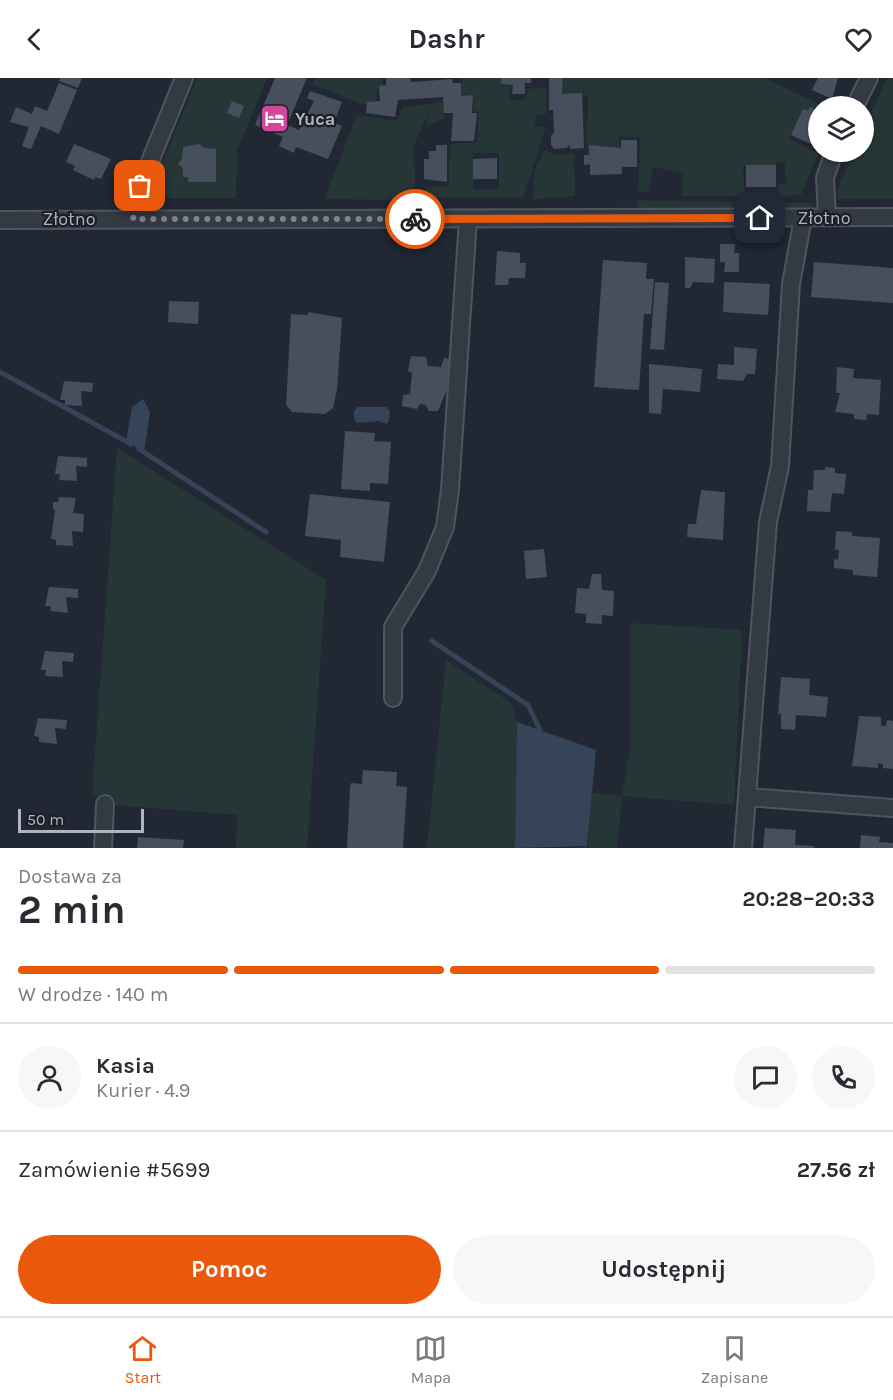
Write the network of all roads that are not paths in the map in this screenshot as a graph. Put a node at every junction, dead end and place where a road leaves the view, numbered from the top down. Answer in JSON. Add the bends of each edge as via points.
{"nodes":[{"id":1,"x":184,"y":78,"type":"edge"},
{"id":2,"x":869,"y":78,"type":"edge"},
{"id":3,"x":860,"y":96,"type":"edge"},
{"id":4,"x":831,"y":162,"type":"edge"},
{"id":5,"x":803,"y":218,"type":"junction"},
{"id":6,"x":827,"y":218,"type":"junction"},
{"id":7,"x":893,"y":218,"type":"edge"},
{"id":8,"x":133,"y":219,"type":"junction"},
{"id":9,"x":468,"y":219,"type":"junction"},
{"id":10,"x":0,"y":220,"type":"edge"},
{"id":11,"x":393,"y":698,"type":"dead end"},
{"id":12,"x":747,"y":797,"type":"junction"},
{"id":13,"x":105,"y":804,"type":"dead end"},
{"id":14,"x":893,"y":808,"type":"edge"},
{"id":15,"x":103,"y":848,"type":"edge"},
{"id":16,"x":743,"y":848,"type":"edge"}],
"edges":[{"from":1,"to":8,"type":"street","via":[[140,186]]},
{"from":2,"to":3,"type":"street"},
{"from":4,"to":6,"type":"street","via":[[825,178]]},
{"from":5,"to":6,"type":"street","name":"Złotno"},
{"from":5,"to":9,"type":"street","name":"Złotno"},
{"from":5,"to":12,"type":"street","via":[[791,284],[780,466],[768,522]]},
{"from":6,"to":7,"type":"street","name":"Złotno"},
{"from":8,"to":9,"type":"street","name":"Złotno"},
{"from":8,"to":10,"type":"street","name":"Złotno"},
{"from":9,"to":11,"type":"street","via":[[445,527],[427,572],[393,627]]},
{"from":12,"to":14,"type":"street"},
{"from":12,"to":16,"type":"street"},
{"from":13,"to":15,"type":"street"}]}
